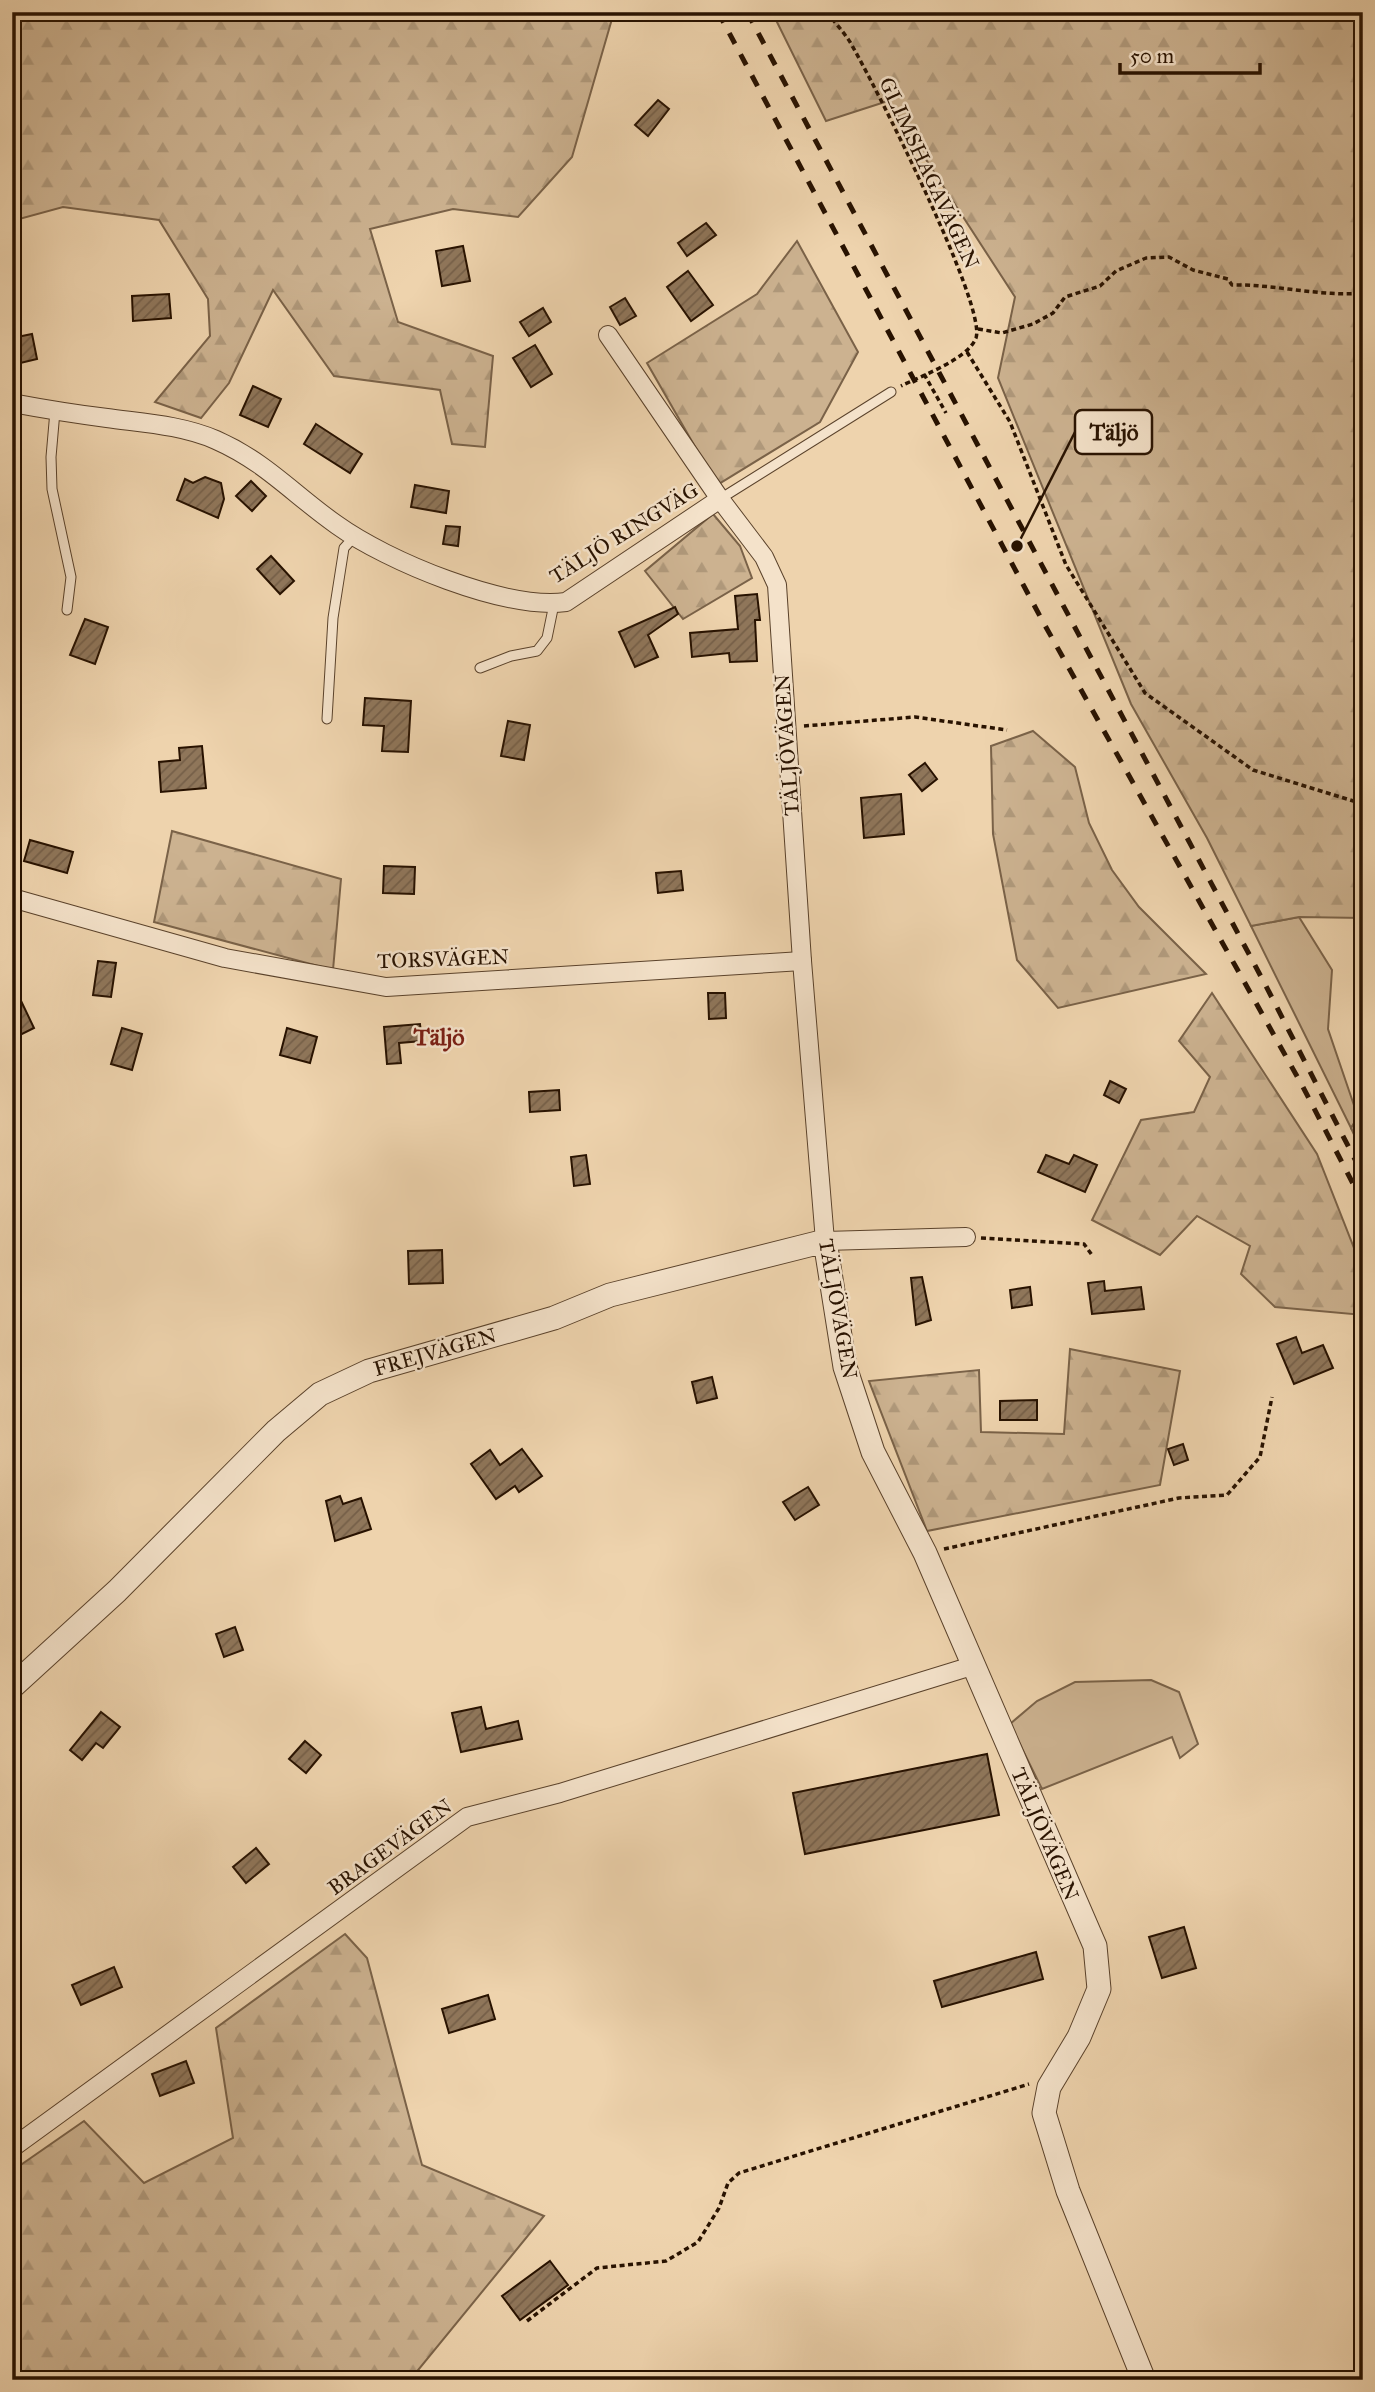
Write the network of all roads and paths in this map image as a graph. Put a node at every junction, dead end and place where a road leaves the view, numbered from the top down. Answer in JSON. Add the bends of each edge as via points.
{"nodes":[{"id":1,"x":827,"y":12,"type":"edge"},
{"id":2,"x":1363,"y":293,"type":"edge"},
{"id":3,"x":978,"y":329,"type":"junction"},
{"id":4,"x":608,"y":335,"type":"dead end"},
{"id":5,"x":967,"y":352,"type":"junction"},
{"id":6,"x":924,"y":374,"type":"junction"},
{"id":7,"x":891,"y":392,"type":"joint"},
{"id":8,"x":12,"y":403,"type":"edge"},
{"id":9,"x":55,"y":411,"type":"junction"},
{"id":10,"x":946,"y":413,"type":"dead end"},
{"id":11,"x":720,"y":499,"type":"junction"},
{"id":12,"x":355,"y":536,"type":"junction"},
{"id":13,"x":554,"y":604,"type":"junction"},
{"id":14,"x":67,"y":610,"type":"dead end"},
{"id":15,"x":480,"y":667,"type":"dead end"},
{"id":16,"x":327,"y":719,"type":"dead end"},
{"id":17,"x":786,"y":727,"type":"junction"},
{"id":18,"x":1007,"y":730,"type":"dead end"},
{"id":19,"x":1363,"y":804,"type":"edge"},
{"id":20,"x":12,"y":898,"type":"edge"},
{"id":21,"x":802,"y":961,"type":"junction"},
{"id":22,"x":966,"y":1237,"type":"joint"},
{"id":23,"x":825,"y":1241,"type":"junction"},
{"id":24,"x":1092,"y":1255,"type":"dead end"},
{"id":25,"x":1272,"y":1396,"type":"dead end"},
{"id":26,"x":925,"y":1553,"type":"junction"},
{"id":27,"x":975,"y":1665,"type":"junction"},
{"id":28,"x":12,"y":1687,"type":"edge"},
{"id":29,"x":1055,"y":2076,"type":"junction"},
{"id":30,"x":12,"y":2148,"type":"edge"},
{"id":31,"x":527,"y":2321,"type":"dead end"},
{"id":32,"x":1144,"y":2380,"type":"edge"}],
"edges":[{"from":1,"to":3,"type":"path","name":"GLIMSHAGAVÄGEN","via":[[848,39],[917,174]]},
{"from":2,"to":3,"type":"path","via":[[1232,285],[1228,279],[1193,270],[1170,257],[1146,258],[1116,271],[1100,286],[1065,297],[1053,313],[1034,324],[1002,333]]},
{"from":3,"to":5,"type":"path"},
{"from":4,"to":11,"type":"street","name":"TÄLJÖVÄGEN"},
{"from":5,"to":6,"type":"path"},
{"from":5,"to":19,"type":"path","via":[[1010,422],[1066,565],[1145,692],[1253,770]]},
{"from":6,"to":7,"type":"path"},
{"from":6,"to":10,"type":"path"},
{"from":7,"to":11,"type":"lane"},
{"from":8,"to":9,"type":"street","name":"TÄLJÖ RINGVÄG"},
{"from":9,"to":12,"type":"street","name":"TÄLJÖ RINGVÄG","via":[[168,426],[212,438],[251,456]]},
{"from":9,"to":14,"type":"lane","via":[[52,489],[71,577]]},
{"from":11,"to":13,"type":"street","name":"TÄLJÖ RINGVÄG","via":[[566,602]]},
{"from":11,"to":17,"type":"street","name":"TÄLJÖVÄGEN","via":[[764,557],[777,585]]},
{"from":12,"to":13,"type":"street","name":"TÄLJÖ RINGVÄG","via":[[461,585]]},
{"from":12,"to":16,"type":"lane","via":[[344,548],[333,618]]},
{"from":13,"to":15,"type":"lane","via":[[547,638],[537,651]]},
{"from":17,"to":18,"type":"path","via":[[915,717]]},
{"from":17,"to":21,"type":"street","name":"TÄLJÖVÄGEN"},
{"from":20,"to":21,"type":"street","name":"TORSVÄGEN","via":[[226,958],[386,987]]},
{"from":21,"to":23,"type":"street","name":"TÄLJÖVÄGEN"},
{"from":22,"to":23,"type":"street","name":"FREJVÄGEN"},
{"from":22,"to":24,"type":"path","via":[[1084,1244]]},
{"from":23,"to":26,"type":"street","name":"TÄLJÖVÄGEN","via":[[845,1367],[856,1404],[873,1452]]},
{"from":23,"to":28,"type":"street","name":"FREJVÄGEN","via":[[610,1294],[554,1318],[369,1371],[320,1394],[276,1431],[117,1591]]},
{"from":25,"to":26,"type":"path","via":[[1260,1457],[1227,1495],[1179,1499]]},
{"from":26,"to":27,"type":"street","name":"TÄLJÖVÄGEN"},
{"from":27,"to":29,"type":"street","name":"TÄLJÖVÄGEN","via":[[1095,1946],[1099,1989],[1079,2038]]},
{"from":27,"to":30,"type":"street","name":"BRAGEVÄGEN","via":[[467,1817]]},
{"from":29,"to":31,"type":"path","via":[[740,2173],[728,2183],[698,2242],[666,2261],[597,2268]]},
{"from":29,"to":32,"type":"street","name":"TÄLJÖVÄGEN","via":[[1045,2100],[1050,2135]]}]}
